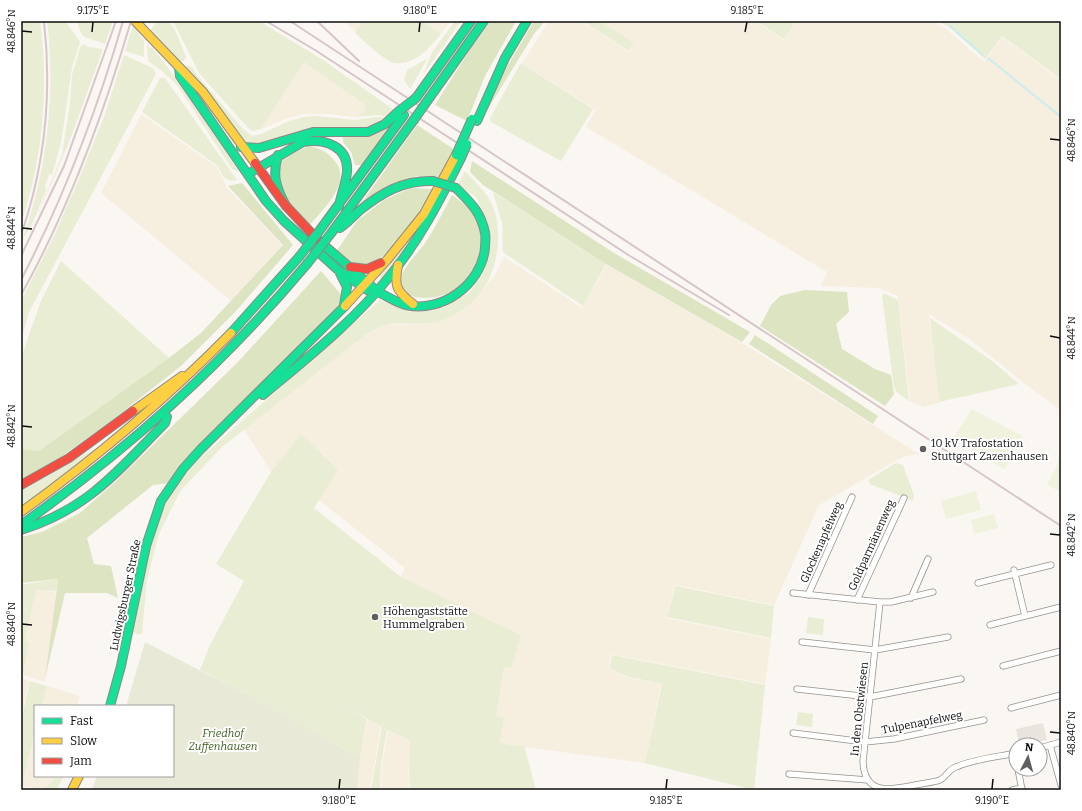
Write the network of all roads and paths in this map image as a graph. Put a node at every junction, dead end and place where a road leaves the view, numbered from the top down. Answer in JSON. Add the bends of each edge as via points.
{"nodes":[{"id":1,"x":135,"y":21,"type":"edge"},
{"id":2,"x":470,"y":21,"type":"edge"},
{"id":3,"x":484,"y":21,"type":"edge"},
{"id":4,"x":521,"y":21,"type":"edge"},
{"id":5,"x":527,"y":21,"type":"edge"},
{"id":6,"x":179,"y":68,"type":"junction"},
{"id":7,"x":402,"y":113,"type":"junction"},
{"id":8,"x":474,"y":120,"type":"junction"},
{"id":9,"x":305,"y":133,"type":"junction"},
{"id":10,"x":241,"y":147,"type":"junction"},
{"id":11,"x":278,"y":155,"type":"junction"},
{"id":12,"x":459,"y":157,"type":"junction"},
{"id":13,"x":256,"y":167,"type":"junction"},
{"id":14,"x":248,"y":174,"type":"junction"},
{"id":15,"x":286,"y":206,"type":"junction"},
{"id":16,"x":339,"y":206,"type":"junction"},
{"id":17,"x":332,"y":232,"type":"junction"},
{"id":18,"x":387,"y":260,"type":"junction"},
{"id":19,"x":398,"y":265,"type":"junction"},
{"id":20,"x":350,"y":267,"type":"junction"},
{"id":21,"x":337,"y":269,"type":"junction"},
{"id":22,"x":365,"y":285,"type":"junction"},
{"id":23,"x":378,"y":292,"type":"junction"},
{"id":24,"x":414,"y":306,"type":"junction"},
{"id":25,"x":342,"y":309,"type":"junction"},
{"id":26,"x":195,"y":370,"type":"junction"},
{"id":27,"x":169,"y":409,"type":"junction"},
{"id":28,"x":214,"y":437,"type":"junction"},
{"id":29,"x":21,"y":485,"type":"edge"},
{"id":30,"x":852,"y":497,"type":"dead end"},
{"id":31,"x":904,"y":498,"type":"dead end"},
{"id":32,"x":21,"y":512,"type":"edge"},
{"id":33,"x":21,"y":525,"type":"edge"},
{"id":34,"x":21,"y":530,"type":"edge"},
{"id":35,"x":928,"y":559,"type":"dead end"},
{"id":36,"x":1051,"y":565,"type":"dead end"},
{"id":37,"x":1015,"y":572,"type":"junction"},
{"id":38,"x":978,"y":583,"type":"dead end"},
{"id":39,"x":933,"y":592,"type":"dead end"},
{"id":40,"x":793,"y":593,"type":"dead end"},
{"id":41,"x":808,"y":595,"type":"junction"},
{"id":42,"x":911,"y":598,"type":"junction"},
{"id":43,"x":857,"y":600,"type":"junction"},
{"id":44,"x":880,"y":602,"type":"junction"},
{"id":45,"x":1061,"y":607,"type":"edge"},
{"id":46,"x":1025,"y":616,"type":"junction"},
{"id":47,"x":990,"y":625,"type":"dead end"},
{"id":48,"x":948,"y":637,"type":"dead end"},
{"id":49,"x":802,"y":642,"type":"dead end"},
{"id":50,"x":875,"y":650,"type":"junction"},
{"id":51,"x":1061,"y":651,"type":"edge"},
{"id":52,"x":1002,"y":666,"type":"dead end"},
{"id":53,"x":961,"y":679,"type":"dead end"},
{"id":54,"x":797,"y":689,"type":"dead end"},
{"id":55,"x":1061,"y":695,"type":"edge"},
{"id":56,"x":870,"y":697,"type":"junction"},
{"id":57,"x":110,"y":705,"type":"edge"},
{"id":58,"x":1011,"y":708,"type":"dead end"},
{"id":59,"x":984,"y":720,"type":"dead end"},
{"id":60,"x":793,"y":733,"type":"dead end"},
{"id":61,"x":865,"y":742,"type":"junction"},
{"id":62,"x":1061,"y":742,"type":"edge"},
{"id":63,"x":1050,"y":745,"type":"joint"},
{"id":64,"x":1008,"y":757,"type":"edge"},
{"id":65,"x":789,"y":774,"type":"dead end"},
{"id":66,"x":78,"y":777,"type":"edge"},
{"id":67,"x":1020,"y":777,"type":"edge"},
{"id":68,"x":868,"y":780,"type":"junction"},
{"id":69,"x":1061,"y":785,"type":"edge"},
{"id":70,"x":1022,"y":789,"type":"edge"},
{"id":71,"x":72,"y":790,"type":"edge"},
{"id":72,"x":1012,"y":790,"type":"edge"}],
"edges":[{"from":1,"to":6,"type":"main road"},
{"from":2,"to":7,"type":"main road","bridge":true,"via":[[418,95]]},
{"from":3,"to":17,"type":"main road","bridge":true},
{"from":4,"to":8,"type":"main road","via":[[489,78]]},
{"from":5,"to":8,"type":"main road"},
{"from":6,"to":10,"type":"main road","via":[[203,92]]},
{"from":6,"to":14,"type":"main road","via":[[180,76]]},
{"from":7,"to":9,"type":"main road","via":[[370,132]]},
{"from":7,"to":16,"type":"main road"},
{"from":8,"to":12,"type":"main road","bridge":true},
{"from":9,"to":10,"type":"main road","via":[[253,150]]},
{"from":9,"to":13,"type":"main road","via":[[261,158]]},
{"from":10,"to":13,"type":"main road"},
{"from":11,"to":13,"type":"main road"},
{"from":11,"to":15,"type":"main road","via":[[273,178]]},
{"from":11,"to":16,"type":"main road","via":[[310,140],[326,141],[338,147],[345,158],[347,172]]},
{"from":12,"to":18,"type":"main road","name":"Ludwigsburger Straße","via":[[424,214]]},
{"from":12,"to":19,"type":"main road","name":"Ludwigsburger Straße","via":[[439,202]]},
{"from":13,"to":14,"type":"main road"},
{"from":13,"to":15,"type":"main road"},
{"from":14,"to":21,"type":"main road","via":[[266,201],[284,221]]},
{"from":15,"to":20,"type":"main road","via":[[320,242]]},
{"from":16,"to":26,"type":"main road","bridge":true,"via":[[242,323]]},
{"from":17,"to":24,"type":"main road","bridge":true,"via":[[348,224],[370,202],[393,188],[415,180],[434,180],[456,188],[473,203],[482,219],[486,237],[483,261],[472,282],[458,295],[440,303]]},
{"from":17,"to":27,"type":"main road","bridge":true,"via":[[251,329]]},
{"from":18,"to":20,"type":"main road","via":[[367,269]]},
{"from":18,"to":22,"type":"main road","name":"Ludwigsburger Straße"},
{"from":19,"to":23,"type":"main road","name":"Ludwigsburger Straße"},
{"from":19,"to":24,"type":"main road","via":[[395,279],[397,288]]},
{"from":20,"to":22,"type":"main road"},
{"from":21,"to":22,"type":"main road"},
{"from":21,"to":25,"type":"main road","via":[[347,287]]},
{"from":22,"to":23,"type":"main road"},
{"from":22,"to":25,"type":"main road","name":"Ludwigsburger Straße"},
{"from":23,"to":24,"type":"main road","via":[[392,300]]},
{"from":23,"to":28,"type":"main road","name":"Ludwigsburger Straße","via":[[346,324]]},
{"from":25,"to":28,"type":"main road","name":"Ludwigsburger Straße"},
{"from":26,"to":29,"type":"main road","via":[[174,380],[50,470]]},
{"from":26,"to":32,"type":"main road","via":[[124,435]]},
{"from":27,"to":33,"type":"main road","via":[[94,472]]},
{"from":27,"to":34,"type":"main road","via":[[165,423],[114,476],[75,508],[46,524]]},
{"from":28,"to":57,"type":"main road","name":"Ludwigsburger Straße","via":[[183,469],[161,501],[146,546],[122,666]]},
{"from":30,"to":41,"type":"street","name":"Glockenapfelweg"},
{"from":31,"to":43,"type":"street","name":"Goldparmänenweg"},
{"from":35,"to":42,"type":"street"},
{"from":36,"to":37,"type":"street"},
{"from":37,"to":38,"type":"street"},
{"from":37,"to":46,"type":"street"},
{"from":39,"to":42,"type":"street"},
{"from":40,"to":41,"type":"street"},
{"from":41,"to":43,"type":"street"},
{"from":42,"to":44,"type":"street"},
{"from":43,"to":44,"type":"street"},
{"from":44,"to":50,"type":"street","name":"In den Obstwiesen"},
{"from":45,"to":46,"type":"street"},
{"from":46,"to":47,"type":"street"},
{"from":48,"to":50,"type":"street"},
{"from":49,"to":50,"type":"street"},
{"from":50,"to":56,"type":"street","name":"In den Obstwiesen"},
{"from":51,"to":52,"type":"street"},
{"from":53,"to":56,"type":"street"},
{"from":54,"to":56,"type":"street"},
{"from":55,"to":58,"type":"street"},
{"from":56,"to":61,"type":"street","name":"In den Obstwiesen"},
{"from":59,"to":61,"type":"street","name":"Tulpenapfelweg","via":[[894,739]]},
{"from":60,"to":61,"type":"street","name":"Tulpenapfelweg"},
{"from":61,"to":68,"type":"street","name":"In den Obstwiesen","via":[[863,768]]},
{"from":62,"to":63,"type":"street"},
{"from":63,"to":69,"type":"street"},
{"from":64,"to":68,"type":"street","via":[[955,767],[941,780],[893,790],[882,789]]},
{"from":65,"to":68,"type":"street"},
{"from":66,"to":71,"type":"main road"},
{"from":67,"to":70,"type":"street"},
{"from":70,"to":72,"type":"street"}]}
